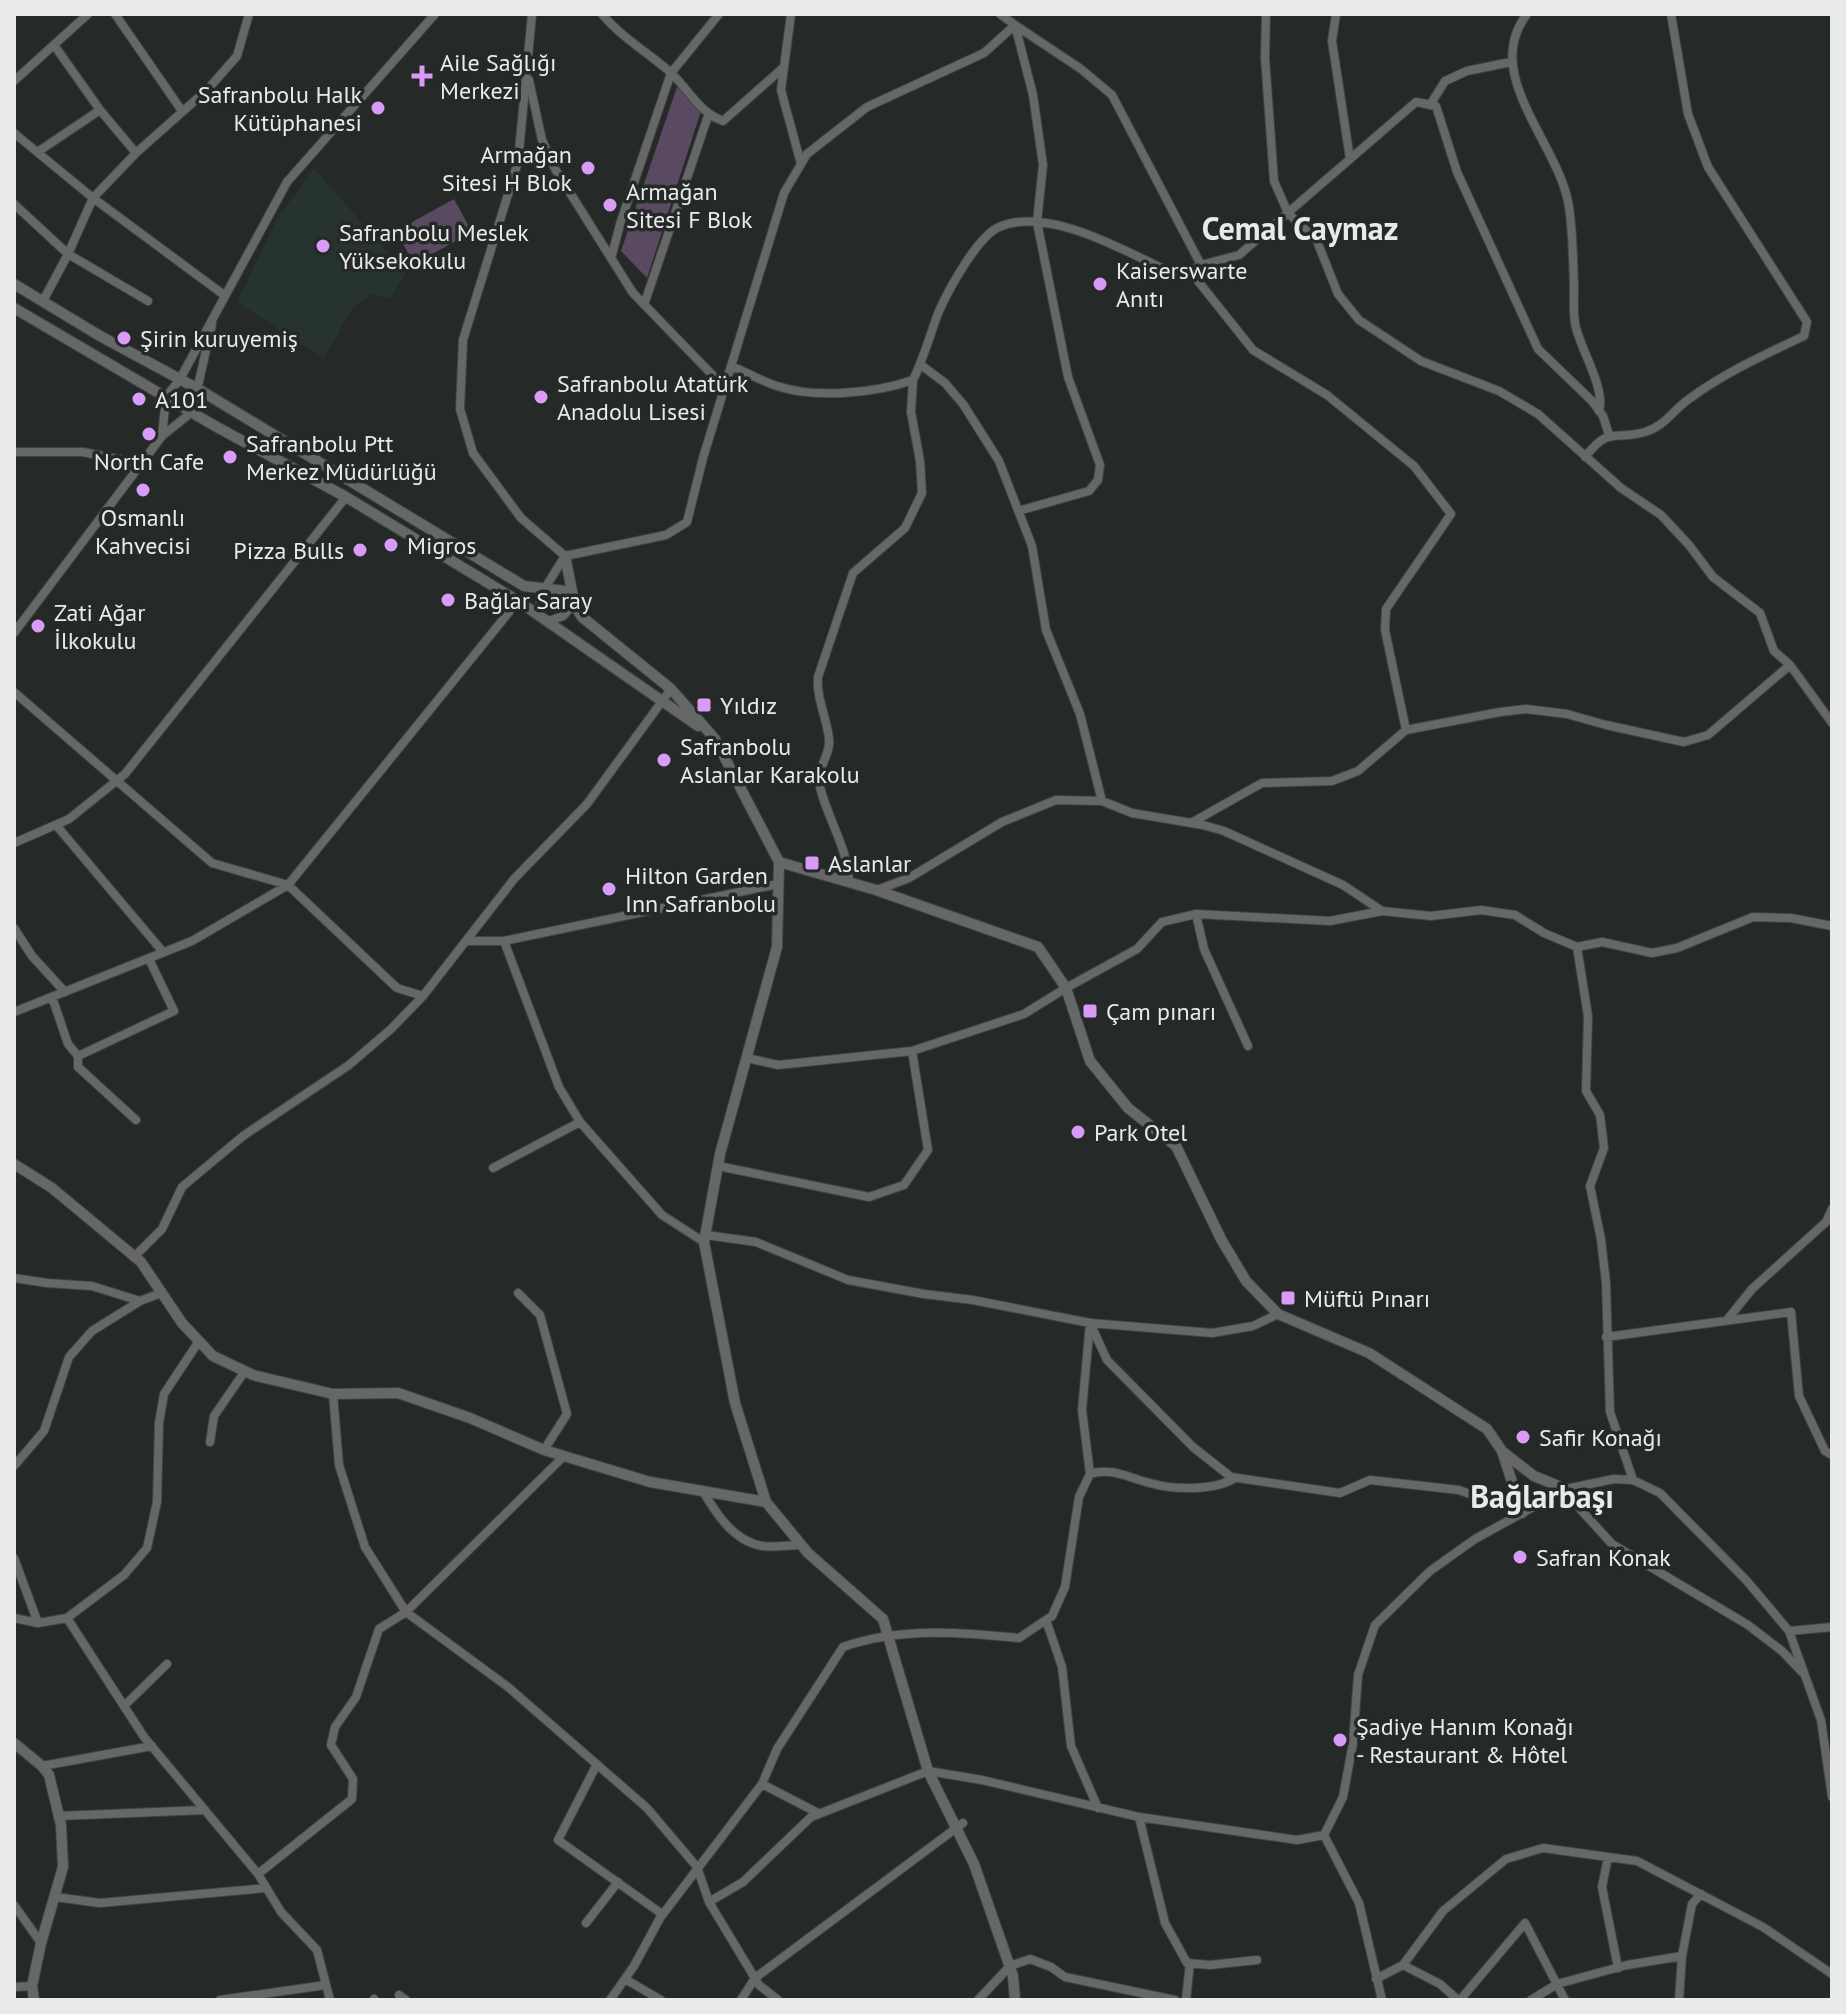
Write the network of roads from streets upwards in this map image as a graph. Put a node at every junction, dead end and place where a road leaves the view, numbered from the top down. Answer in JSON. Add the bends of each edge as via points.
{"nodes":[{"id":1,"x":88,"y":14,"type":"edge"},
{"id":2,"x":115,"y":14,"type":"edge"},
{"id":3,"x":249,"y":14,"type":"edge"},
{"id":4,"x":532,"y":14,"type":"edge"},
{"id":5,"x":602,"y":14,"type":"edge"},
{"id":6,"x":791,"y":14,"type":"edge"},
{"id":7,"x":1000,"y":14,"type":"edge"},
{"id":8,"x":1266,"y":14,"type":"edge"},
{"id":9,"x":1336,"y":14,"type":"edge"},
{"id":10,"x":1527,"y":14,"type":"edge"},
{"id":11,"x":1671,"y":14,"type":"edge"},
{"id":12,"x":429,"y":15,"type":"edge"},
{"id":13,"x":714,"y":16,"type":"edge"},
{"id":14,"x":1015,"y":25,"type":"junction"},
{"id":15,"x":54,"y":45,"type":"junction"},
{"id":16,"x":1511,"y":62,"type":"junction"},
{"id":17,"x":784,"y":67,"type":"junction"},
{"id":18,"x":527,"y":73,"type":"junction"},
{"id":19,"x":671,"y":73,"type":"junction"},
{"id":20,"x":14,"y":81,"type":"edge"},
{"id":21,"x":1430,"y":105,"type":"junction"},
{"id":22,"x":100,"y":110,"type":"junction"},
{"id":23,"x":182,"y":111,"type":"junction"},
{"id":24,"x":708,"y":116,"type":"junction"},
{"id":25,"x":14,"y":133,"type":"edge"},
{"id":26,"x":39,"y":151,"type":"junction"},
{"id":27,"x":136,"y":153,"type":"junction"},
{"id":28,"x":1350,"y":159,"type":"junction"},
{"id":29,"x":801,"y":164,"type":"junction"},
{"id":30,"x":93,"y":198,"type":"junction"},
{"id":31,"x":14,"y":204,"type":"edge"},
{"id":32,"x":1288,"y":213,"type":"junction"},
{"id":33,"x":1037,"y":222,"type":"junction"},
{"id":34,"x":68,"y":254,"type":"junction"},
{"id":35,"x":611,"y":258,"type":"junction"},
{"id":36,"x":1201,"y":265,"type":"junction"},
{"id":37,"x":1190,"y":271,"type":"junction"},
{"id":38,"x":14,"y":284,"type":"edge"},
{"id":39,"x":224,"y":295,"type":"junction"},
{"id":40,"x":43,"y":301,"type":"junction"},
{"id":41,"x":148,"y":301,"type":"dead end"},
{"id":42,"x":645,"y":302,"type":"junction"},
{"id":43,"x":14,"y":308,"type":"edge"},
{"id":44,"x":215,"y":313,"type":"junction"},
{"id":45,"x":921,"y":365,"type":"junction"},
{"id":46,"x":731,"y":366,"type":"junction"},
{"id":47,"x":180,"y":379,"type":"junction"},
{"id":48,"x":913,"y":380,"type":"junction"},
{"id":49,"x":725,"y":388,"type":"junction"},
{"id":50,"x":198,"y":389,"type":"junction"},
{"id":51,"x":166,"y":397,"type":"junction"},
{"id":52,"x":1599,"y":411,"type":"junction"},
{"id":53,"x":192,"y":412,"type":"junction"},
{"id":54,"x":1609,"y":435,"type":"junction"},
{"id":55,"x":162,"y":436,"type":"junction"},
{"id":56,"x":14,"y":452,"type":"edge"},
{"id":57,"x":1585,"y":457,"type":"junction"},
{"id":58,"x":141,"y":464,"type":"junction"},
{"id":59,"x":346,"y":497,"type":"junction"},
{"id":60,"x":1018,"y":511,"type":"junction"},
{"id":61,"x":565,"y":556,"type":"junction"},
{"id":62,"x":545,"y":588,"type":"junction"},
{"id":63,"x":518,"y":601,"type":"junction"},
{"id":64,"x":575,"y":603,"type":"junction"},
{"id":65,"x":537,"y":613,"type":"junction"},
{"id":66,"x":549,"y":621,"type":"junction"},
{"id":67,"x":14,"y":633,"type":"edge"},
{"id":68,"x":1790,"y":665,"type":"junction"},
{"id":69,"x":671,"y":689,"type":"junction"},
{"id":70,"x":14,"y":692,"type":"edge"},
{"id":71,"x":663,"y":701,"type":"junction"},
{"id":72,"x":1832,"y":723,"type":"edge"},
{"id":73,"x":1406,"y":730,"type":"junction"},
{"id":74,"x":715,"y":739,"type":"junction"},
{"id":75,"x":115,"y":782,"type":"junction"},
{"id":76,"x":1102,"y":801,"type":"junction"},
{"id":77,"x":1191,"y":823,"type":"junction"},
{"id":78,"x":56,"y":825,"type":"junction"},
{"id":79,"x":14,"y":843,"type":"edge"},
{"id":80,"x":779,"y":862,"type":"junction"},
{"id":81,"x":849,"y":882,"type":"junction"},
{"id":82,"x":778,"y":884,"type":"junction"},
{"id":83,"x":288,"y":885,"type":"junction"},
{"id":84,"x":876,"y":890,"type":"junction"},
{"id":85,"x":1382,"y":911,"type":"junction"},
{"id":86,"x":1196,"y":914,"type":"junction"},
{"id":87,"x":1832,"y":926,"type":"edge"},
{"id":88,"x":14,"y":928,"type":"edge"},
{"id":89,"x":467,"y":941,"type":"junction"},
{"id":90,"x":504,"y":941,"type":"junction"},
{"id":91,"x":1577,"y":947,"type":"junction"},
{"id":92,"x":163,"y":952,"type":"junction"},
{"id":93,"x":149,"y":959,"type":"junction"},
{"id":94,"x":1066,"y":988,"type":"junction"},
{"id":95,"x":65,"y":992,"type":"junction"},
{"id":96,"x":423,"y":996,"type":"junction"},
{"id":97,"x":52,"y":997,"type":"junction"},
{"id":98,"x":14,"y":1012,"type":"edge"},
{"id":99,"x":1248,"y":1046,"type":"dead end"},
{"id":100,"x":912,"y":1051,"type":"junction"},
{"id":101,"x":78,"y":1056,"type":"junction"},
{"id":102,"x":747,"y":1058,"type":"junction"},
{"id":103,"x":136,"y":1120,"type":"dead end"},
{"id":104,"x":580,"y":1122,"type":"junction"},
{"id":105,"x":14,"y":1164,"type":"edge"},
{"id":106,"x":718,"y":1166,"type":"junction"},
{"id":107,"x":493,"y":1168,"type":"dead end"},
{"id":108,"x":1832,"y":1209,"type":"edge"},
{"id":109,"x":705,"y":1239,"type":"junction"},
{"id":110,"x":134,"y":1257,"type":"junction"},
{"id":111,"x":14,"y":1278,"type":"edge"},
{"id":112,"x":161,"y":1293,"type":"junction"},
{"id":113,"x":518,"y":1293,"type":"dead end"},
{"id":114,"x":140,"y":1301,"type":"junction"},
{"id":115,"x":1278,"y":1314,"type":"junction"},
{"id":116,"x":1727,"y":1320,"type":"junction"},
{"id":117,"x":1090,"y":1323,"type":"junction"},
{"id":118,"x":1606,"y":1337,"type":"junction"},
{"id":119,"x":199,"y":1341,"type":"junction"},
{"id":120,"x":245,"y":1371,"type":"junction"},
{"id":121,"x":333,"y":1394,"type":"junction"},
{"id":122,"x":210,"y":1442,"type":"dead end"},
{"id":123,"x":544,"y":1450,"type":"junction"},
{"id":124,"x":1502,"y":1451,"type":"junction"},
{"id":125,"x":1832,"y":1455,"type":"edge"},
{"id":126,"x":564,"y":1456,"type":"junction"},
{"id":127,"x":14,"y":1466,"type":"edge"},
{"id":128,"x":1090,"y":1474,"type":"junction"},
{"id":129,"x":1235,"y":1478,"type":"junction"},
{"id":130,"x":1633,"y":1480,"type":"junction"},
{"id":131,"x":702,"y":1489,"type":"junction"},
{"id":132,"x":1566,"y":1489,"type":"junction"},
{"id":133,"x":766,"y":1502,"type":"junction"},
{"id":134,"x":1522,"y":1513,"type":"junction"},
{"id":135,"x":801,"y":1545,"type":"junction"},
{"id":136,"x":14,"y":1558,"type":"edge"},
{"id":137,"x":406,"y":1612,"type":"junction"},
{"id":138,"x":14,"y":1618,"type":"edge"},
{"id":139,"x":67,"y":1618,"type":"junction"},
{"id":140,"x":1046,"y":1620,"type":"junction"},
{"id":141,"x":38,"y":1623,"type":"junction"},
{"id":142,"x":1832,"y":1627,"type":"edge"},
{"id":143,"x":1789,"y":1631,"type":"junction"},
{"id":144,"x":888,"y":1635,"type":"junction"},
{"id":145,"x":167,"y":1664,"type":"dead end"},
{"id":146,"x":1805,"y":1676,"type":"junction"},
{"id":147,"x":124,"y":1706,"type":"junction"},
{"id":148,"x":1821,"y":1720,"type":"junction"},
{"id":149,"x":1832,"y":1734,"type":"edge"},
{"id":150,"x":14,"y":1743,"type":"edge"},
{"id":151,"x":152,"y":1746,"type":"junction"},
{"id":152,"x":597,"y":1764,"type":"junction"},
{"id":153,"x":42,"y":1766,"type":"junction"},
{"id":154,"x":928,"y":1771,"type":"junction"},
{"id":155,"x":762,"y":1784,"type":"junction"},
{"id":156,"x":1832,"y":1797,"type":"edge"},
{"id":157,"x":1098,"y":1808,"type":"junction"},
{"id":158,"x":205,"y":1810,"type":"junction"},
{"id":159,"x":818,"y":1813,"type":"junction"},
{"id":160,"x":58,"y":1816,"type":"junction"},
{"id":161,"x":1139,"y":1817,"type":"junction"},
{"id":162,"x":960,"y":1826,"type":"junction"},
{"id":163,"x":1324,"y":1835,"type":"junction"},
{"id":164,"x":1608,"y":1857,"type":"junction"},
{"id":165,"x":697,"y":1867,"type":"junction"},
{"id":166,"x":258,"y":1874,"type":"junction"},
{"id":167,"x":618,"y":1882,"type":"junction"},
{"id":168,"x":266,"y":1888,"type":"junction"},
{"id":169,"x":1701,"y":1894,"type":"junction"},
{"id":170,"x":55,"y":1897,"type":"junction"},
{"id":171,"x":709,"y":1902,"type":"junction"},
{"id":172,"x":14,"y":1905,"type":"edge"},
{"id":173,"x":662,"y":1914,"type":"junction"},
{"id":174,"x":586,"y":1923,"type":"dead end"},
{"id":175,"x":41,"y":1943,"type":"junction"},
{"id":176,"x":1682,"y":1956,"type":"junction"},
{"id":177,"x":1257,"y":1960,"type":"dead end"},
{"id":178,"x":1190,"y":1963,"type":"junction"},
{"id":179,"x":1403,"y":1965,"type":"junction"},
{"id":180,"x":1010,"y":1966,"type":"junction"},
{"id":181,"x":1618,"y":1968,"type":"junction"},
{"id":182,"x":1832,"y":1974,"type":"edge"},
{"id":183,"x":755,"y":1978,"type":"junction"},
{"id":184,"x":625,"y":1979,"type":"junction"},
{"id":185,"x":1376,"y":1979,"type":"junction"},
{"id":186,"x":1557,"y":1984,"type":"junction"},
{"id":187,"x":326,"y":1985,"type":"junction"},
{"id":188,"x":32,"y":1986,"type":"junction"},
{"id":189,"x":14,"y":1987,"type":"edge"},
{"id":190,"x":34,"y":2000,"type":"edge"},
{"id":191,"x":220,"y":2000,"type":"edge"},
{"id":192,"x":330,"y":2000,"type":"edge"},
{"id":193,"x":610,"y":2000,"type":"edge"},
{"id":194,"x":661,"y":2000,"type":"edge"},
{"id":195,"x":741,"y":2000,"type":"edge"},
{"id":196,"x":778,"y":2000,"type":"edge"},
{"id":197,"x":978,"y":2000,"type":"edge"},
{"id":198,"x":1015,"y":2000,"type":"edge"},
{"id":199,"x":1175,"y":2000,"type":"edge"},
{"id":200,"x":1186,"y":2000,"type":"edge"},
{"id":201,"x":1382,"y":2000,"type":"edge"},
{"id":202,"x":1459,"y":2000,"type":"edge"},
{"id":203,"x":1531,"y":2000,"type":"edge"},
{"id":204,"x":1565,"y":2000,"type":"edge"},
{"id":205,"x":1679,"y":2000,"type":"edge"}],
"edges":[{"from":1,"to":15,"type":"street"},
{"from":2,"to":23,"type":"street"},
{"from":3,"to":23,"type":"street","via":[[237,56]]},
{"from":4,"to":18,"type":"street"},
{"from":5,"to":19,"type":"street"},
{"from":6,"to":17,"type":"street"},
{"from":7,"to":14,"type":"street"},
{"from":8,"to":32,"type":"street","via":[[1274,181]]},
{"from":9,"to":28,"type":"street","via":[[1332,41]]},
{"from":10,"to":16,"type":"street","via":[[1513,36]]},
{"from":11,"to":54,"type":"street","via":[[1688,114],[1708,167],[1807,322],[1804,336],[1748,362],[1687,400],[1665,423],[1643,433]]},
{"from":12,"to":39,"type":"street","via":[[287,182]]},
{"from":13,"to":19,"type":"street"},
{"from":14,"to":29,"type":"street","via":[[984,53],[867,107]]},
{"from":14,"to":33,"type":"street","via":[[1043,165]]},
{"from":14,"to":36,"type":"street","via":[[1112,95]]},
{"from":15,"to":20,"type":"street"},
{"from":15,"to":22,"type":"street"},
{"from":16,"to":21,"type":"street","via":[[1445,81]]},
{"from":16,"to":52,"type":"street","via":[[1569,203],[1575,323],[1599,394]]},
{"from":17,"to":24,"type":"street","via":[[723,121]]},
{"from":17,"to":29,"type":"street","via":[[781,90]]},
{"from":18,"to":35,"type":"street","via":[[548,155]]},
{"from":18,"to":61,"type":"street","via":[[518,162],[463,340],[460,409],[473,453],[521,518]]},
{"from":19,"to":24,"type":"street"},
{"from":19,"to":35,"type":"street"},
{"from":21,"to":28,"type":"street","via":[[1416,102]]},
{"from":21,"to":52,"type":"street","via":[[1436,106],[1457,172],[1538,349]]},
{"from":22,"to":26,"type":"street"},
{"from":22,"to":27,"type":"street"},
{"from":23,"to":27,"type":"street"},
{"from":24,"to":42,"type":"street"},
{"from":25,"to":26,"type":"street"},
{"from":26,"to":30,"type":"street"},
{"from":27,"to":30,"type":"street"},
{"from":28,"to":32,"type":"street"},
{"from":29,"to":46,"type":"street","via":[[784,193]]},
{"from":30,"to":34,"type":"street"},
{"from":30,"to":39,"type":"street"},
{"from":31,"to":34,"type":"street"},
{"from":32,"to":36,"type":"street","via":[[1239,255]]},
{"from":32,"to":57,"type":"street","via":[[1317,241],[1338,294],[1359,320],[1421,361],[1499,391],[1538,414]]},
{"from":33,"to":37,"type":"street","via":[[1069,228],[1178,276]]},
{"from":33,"to":45,"type":"street","via":[[996,228],[966,261],[939,312]]},
{"from":33,"to":60,"type":"street","via":[[1068,377],[1100,465],[1098,480],[1089,491]]},
{"from":34,"to":40,"type":"street"},
{"from":34,"to":41,"type":"street"},
{"from":35,"to":42,"type":"street"},
{"from":36,"to":37,"type":"street"},
{"from":37,"to":73,"type":"street","via":[[1253,350],[1327,395],[1414,466],[1451,514],[1386,609],[1385,630]]},
{"from":38,"to":40,"type":"street"},
{"from":39,"to":44,"type":"street"},
{"from":40,"to":47,"type":"street"},
{"from":42,"to":49,"type":"street"},
{"from":43,"to":51,"type":"street"},
{"from":44,"to":47,"type":"street"},
{"from":44,"to":50,"type":"street"},
{"from":45,"to":48,"type":"street"},
{"from":45,"to":60,"type":"street","via":[[963,404],[999,461]]},
{"from":46,"to":48,"type":"street","via":[[778,387],[813,394],[890,388]]},
{"from":46,"to":49,"type":"street"},
{"from":47,"to":50,"type":"street"},
{"from":47,"to":51,"type":"street"},
{"from":48,"to":81,"type":"street","via":[[911,412],[922,493],[905,528],[853,573],[818,677],[829,739],[819,784],[843,847]]},
{"from":49,"to":61,"type":"street","via":[[687,522],[666,535]]},
{"from":50,"to":53,"type":"street"},
{"from":50,"to":62,"type":"street","via":[[524,586]]},
{"from":51,"to":53,"type":"street"},
{"from":51,"to":55,"type":"street"},
{"from":52,"to":54,"type":"street"},
{"from":53,"to":55,"type":"street"},
{"from":53,"to":59,"type":"street"},
{"from":54,"to":57,"type":"street"},
{"from":55,"to":58,"type":"street"},
{"from":56,"to":58,"type":"street","via":[[83,452]]},
{"from":57,"to":68,"type":"street","via":[[1661,515],[1713,577],[1760,613],[1774,651]]},
{"from":58,"to":67,"type":"street"},
{"from":59,"to":63,"type":"street"},
{"from":59,"to":75,"type":"street"},
{"from":60,"to":76,"type":"street","via":[[1032,546],[1046,630],[1080,714]]},
{"from":61,"to":62,"type":"street"},
{"from":61,"to":64,"type":"street"},
{"from":62,"to":64,"type":"street","via":[[565,591]]},
{"from":62,"to":65,"type":"street"},
{"from":63,"to":65,"type":"street"},
{"from":63,"to":83,"type":"street"},
{"from":64,"to":66,"type":"street"},
{"from":64,"to":69,"type":"street","via":[[582,617]]},
{"from":65,"to":66,"type":"street"},
{"from":66,"to":71,"type":"street"},
{"from":68,"to":72,"type":"street"},
{"from":68,"to":73,"type":"street","via":[[1708,735],[1684,742],[1526,709]]},
{"from":69,"to":71,"type":"street"},
{"from":69,"to":74,"type":"street"},
{"from":70,"to":75,"type":"street"},
{"from":71,"to":74,"type":"street"},
{"from":71,"to":89,"type":"street","via":[[587,804],[514,879]]},
{"from":73,"to":77,"type":"street","via":[[1358,771],[1332,781],[1262,783]]},
{"from":74,"to":80,"type":"street"},
{"from":75,"to":78,"type":"street"},
{"from":75,"to":83,"type":"street","via":[[212,863]]},
{"from":76,"to":77,"type":"street","via":[[1132,813]]},
{"from":76,"to":84,"type":"street","via":[[1056,800],[1002,822],[909,878]]},
{"from":77,"to":85,"type":"street","via":[[1224,831],[1343,885]]},
{"from":78,"to":79,"type":"street"},
{"from":78,"to":92,"type":"street"},
{"from":80,"to":81,"type":"street"},
{"from":80,"to":82,"type":"street"},
{"from":81,"to":84,"type":"street"},
{"from":82,"to":90,"type":"street"},
{"from":82,"to":102,"type":"street","via":[[777,947]]},
{"from":83,"to":92,"type":"street","via":[[192,941]]},
{"from":83,"to":96,"type":"street","via":[[397,988]]},
{"from":84,"to":94,"type":"street","via":[[1038,947]]},
{"from":85,"to":86,"type":"street","via":[[1330,921]]},
{"from":85,"to":91,"type":"street","via":[[1515,915]]},
{"from":86,"to":94,"type":"street","via":[[1162,922],[1137,949]]},
{"from":86,"to":99,"type":"street","via":[[1204,949]]},
{"from":87,"to":91,"type":"street","via":[[1753,917],[1652,953],[1602,942]]},
{"from":88,"to":95,"type":"street"},
{"from":89,"to":90,"type":"street"},
{"from":89,"to":96,"type":"street"},
{"from":90,"to":104,"type":"street","via":[[559,1087]]},
{"from":91,"to":118,"type":"street","via":[[1588,1016],[1586,1091],[1600,1115],[1604,1148],[1590,1186],[1606,1283]]},
{"from":92,"to":93,"type":"street"},
{"from":93,"to":95,"type":"street"},
{"from":93,"to":101,"type":"street","via":[[174,1011]]},
{"from":94,"to":100,"type":"street","via":[[1024,1014]]},
{"from":94,"to":115,"type":"street","via":[[1090,1061],[1128,1108],[1176,1146],[1246,1281]]},
{"from":95,"to":97,"type":"street"},
{"from":96,"to":110,"type":"street","via":[[349,1065],[243,1136],[182,1187],[162,1229]]},
{"from":97,"to":98,"type":"street"},
{"from":97,"to":101,"type":"street","via":[[68,1044]]},
{"from":100,"to":102,"type":"street","via":[[778,1065]]},
{"from":100,"to":106,"type":"street","via":[[928,1150],[904,1185],[869,1197]]},
{"from":101,"to":103,"type":"street","via":[[78,1067]]},
{"from":102,"to":106,"type":"street"},
{"from":104,"to":107,"type":"street"},
{"from":104,"to":109,"type":"street","via":[[662,1215]]},
{"from":105,"to":110,"type":"street","via":[[52,1188]]},
{"from":106,"to":109,"type":"street"},
{"from":108,"to":116,"type":"street","via":[[1826,1222],[1752,1289]]},
{"from":109,"to":117,"type":"street","via":[[756,1242],[848,1280]]},
{"from":109,"to":133,"type":"street","via":[[735,1403]]},
{"from":110,"to":112,"type":"street"},
{"from":111,"to":114,"type":"street","via":[[92,1286]]},
{"from":112,"to":114,"type":"street"},
{"from":112,"to":119,"type":"street"},
{"from":113,"to":123,"type":"street","via":[[540,1315],[567,1414]]},
{"from":114,"to":127,"type":"street","via":[[92,1331],[69,1357],[44,1431]]},
{"from":115,"to":117,"type":"street","via":[[1253,1326],[1212,1333]]},
{"from":115,"to":124,"type":"street","via":[[1369,1353],[1487,1429]]},
{"from":116,"to":118,"type":"street"},
{"from":116,"to":125,"type":"street","via":[[1791,1312],[1799,1396],[1825,1451]]},
{"from":117,"to":128,"type":"street","via":[[1082,1410]]},
{"from":117,"to":129,"type":"street","via":[[1107,1360],[1193,1447]]},
{"from":118,"to":130,"type":"street","via":[[1610,1412]]},
{"from":119,"to":120,"type":"street","via":[[213,1356]]},
{"from":119,"to":139,"type":"street","via":[[164,1394],[157,1502],[147,1548],[124,1575]]},
{"from":120,"to":121,"type":"street"},
{"from":120,"to":122,"type":"street","via":[[214,1416]]},
{"from":121,"to":123,"type":"street","via":[[398,1393]]},
{"from":121,"to":137,"type":"street","via":[[339,1465],[365,1547]]},
{"from":123,"to":126,"type":"street"},
{"from":124,"to":132,"type":"street","via":[[1534,1476]]},
{"from":124,"to":134,"type":"street"},
{"from":126,"to":131,"type":"street","via":[[650,1482]]},
{"from":126,"to":137,"type":"street"},
{"from":128,"to":129,"type":"street","via":[[1109,1470],[1177,1487]]},
{"from":128,"to":140,"type":"street","via":[[1079,1497],[1065,1587]]},
{"from":129,"to":134,"type":"street","via":[[1340,1493],[1370,1480],[1459,1490]]},
{"from":130,"to":132,"type":"street"},
{"from":130,"to":143,"type":"street","via":[[1660,1493]]},
{"from":131,"to":133,"type":"street"},
{"from":131,"to":135,"type":"street","via":[[740,1538],[762,1546]]},
{"from":132,"to":134,"type":"street"},
{"from":132,"to":146,"type":"street","via":[[1612,1544],[1748,1625]]},
{"from":133,"to":135,"type":"street"},
{"from":134,"to":163,"type":"street","via":[[1430,1571],[1375,1625],[1358,1675],[1343,1797]]},
{"from":135,"to":144,"type":"street","via":[[883,1619]]},
{"from":136,"to":141,"type":"street"},
{"from":137,"to":152,"type":"street","via":[[508,1687]]},
{"from":137,"to":166,"type":"street","via":[[379,1629],[356,1697],[335,1727],[331,1745],[353,1779],[352,1799]]},
{"from":138,"to":141,"type":"street"},
{"from":139,"to":141,"type":"street"},
{"from":139,"to":147,"type":"street"},
{"from":140,"to":144,"type":"street","via":[[1019,1638],[955,1632]]},
{"from":140,"to":157,"type":"street","via":[[1062,1667],[1071,1746]]},
{"from":142,"to":143,"type":"street"},
{"from":143,"to":146,"type":"street"},
{"from":144,"to":154,"type":"street"},
{"from":144,"to":155,"type":"street","via":[[843,1647],[777,1749]]},
{"from":145,"to":147,"type":"street"},
{"from":146,"to":148,"type":"street"},
{"from":147,"to":151,"type":"street"},
{"from":148,"to":149,"type":"street"},
{"from":148,"to":156,"type":"street"},
{"from":150,"to":153,"type":"street"},
{"from":151,"to":153,"type":"street"},
{"from":151,"to":158,"type":"street"},
{"from":152,"to":165,"type":"street","via":[[647,1808]]},
{"from":152,"to":167,"type":"street","via":[[558,1840]]},
{"from":153,"to":160,"type":"street"},
{"from":154,"to":157,"type":"street"},
{"from":154,"to":159,"type":"street"},
{"from":154,"to":162,"type":"street"},
{"from":155,"to":159,"type":"street"},
{"from":155,"to":165,"type":"street"},
{"from":157,"to":161,"type":"street"},
{"from":158,"to":160,"type":"street"},
{"from":158,"to":166,"type":"street"},
{"from":159,"to":171,"type":"street","via":[[743,1882]]},
{"from":160,"to":170,"type":"street","via":[[63,1867]]},
{"from":161,"to":163,"type":"street","via":[[1297,1840]]},
{"from":161,"to":178,"type":"street","via":[[1165,1923]]},
{"from":162,"to":180,"type":"street"},
{"from":162,"to":183,"type":"street"},
{"from":163,"to":185,"type":"street","via":[[1359,1903]]},
{"from":164,"to":169,"type":"street","via":[[1637,1861]]},
{"from":164,"to":179,"type":"street","via":[[1543,1848],[1506,1859],[1443,1911]]},
{"from":164,"to":181,"type":"street","via":[[1602,1887]]},
{"from":165,"to":171,"type":"street"},
{"from":165,"to":173,"type":"street"},
{"from":166,"to":168,"type":"street"},
{"from":167,"to":173,"type":"street"},
{"from":167,"to":174,"type":"street"},
{"from":168,"to":170,"type":"street","via":[[100,1903]]},
{"from":168,"to":187,"type":"street","via":[[317,1950]]},
{"from":169,"to":176,"type":"street","via":[[1692,1904]]},
{"from":169,"to":182,"type":"street","via":[[1763,1927]]},
{"from":170,"to":175,"type":"street"},
{"from":171,"to":183,"type":"street"},
{"from":172,"to":175,"type":"street"},
{"from":173,"to":184,"type":"street"},
{"from":175,"to":188,"type":"street"},
{"from":176,"to":181,"type":"street"},
{"from":176,"to":205,"type":"street"},
{"from":177,"to":178,"type":"street"},
{"from":178,"to":200,"type":"street"},
{"from":179,"to":185,"type":"street"},
{"from":179,"to":202,"type":"street"},
{"from":180,"to":197,"type":"street"},
{"from":180,"to":198,"type":"street"},
{"from":180,"to":199,"type":"street","via":[[1030,1959],[1065,1977]]},
{"from":181,"to":186,"type":"street"},
{"from":183,"to":195,"type":"street"},
{"from":183,"to":196,"type":"street"},
{"from":184,"to":193,"type":"street"},
{"from":184,"to":194,"type":"street"},
{"from":185,"to":201,"type":"street"},
{"from":186,"to":202,"type":"street","via":[[1525,1923]]},
{"from":186,"to":203,"type":"street"},
{"from":186,"to":204,"type":"street"},
{"from":187,"to":191,"type":"street"},
{"from":187,"to":192,"type":"street"},
{"from":188,"to":189,"type":"street"},
{"from":188,"to":190,"type":"street"}]}
